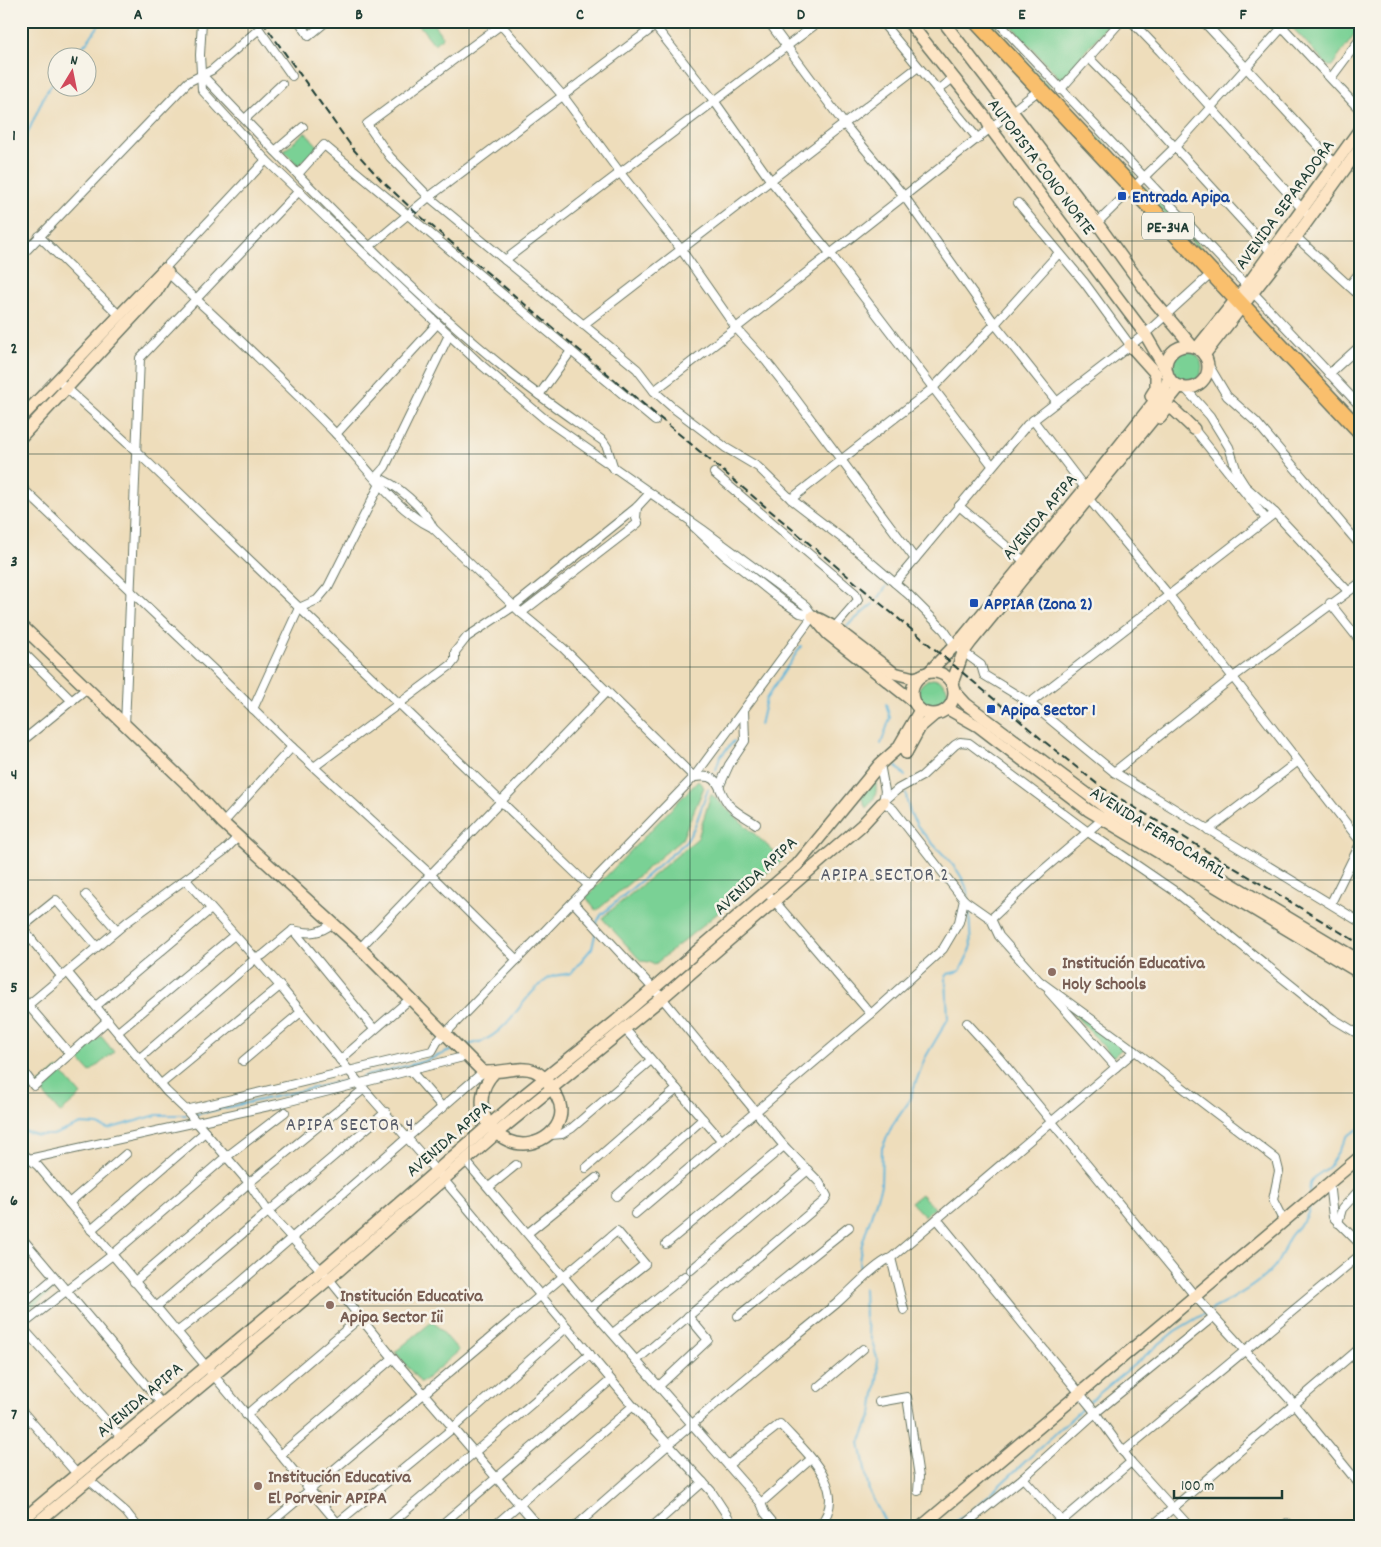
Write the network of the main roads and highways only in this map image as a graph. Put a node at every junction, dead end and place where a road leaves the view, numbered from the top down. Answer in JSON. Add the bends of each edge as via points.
{"nodes":[{"id":1,"x":976,"y":21,"type":"edge"},
{"id":2,"x":1360,"y":432,"type":"edge"}],
"edges":[{"from":1,"to":2,"type":"highway","number":"PE-34A","via":[[1212,274],[1244,296]]}]}
